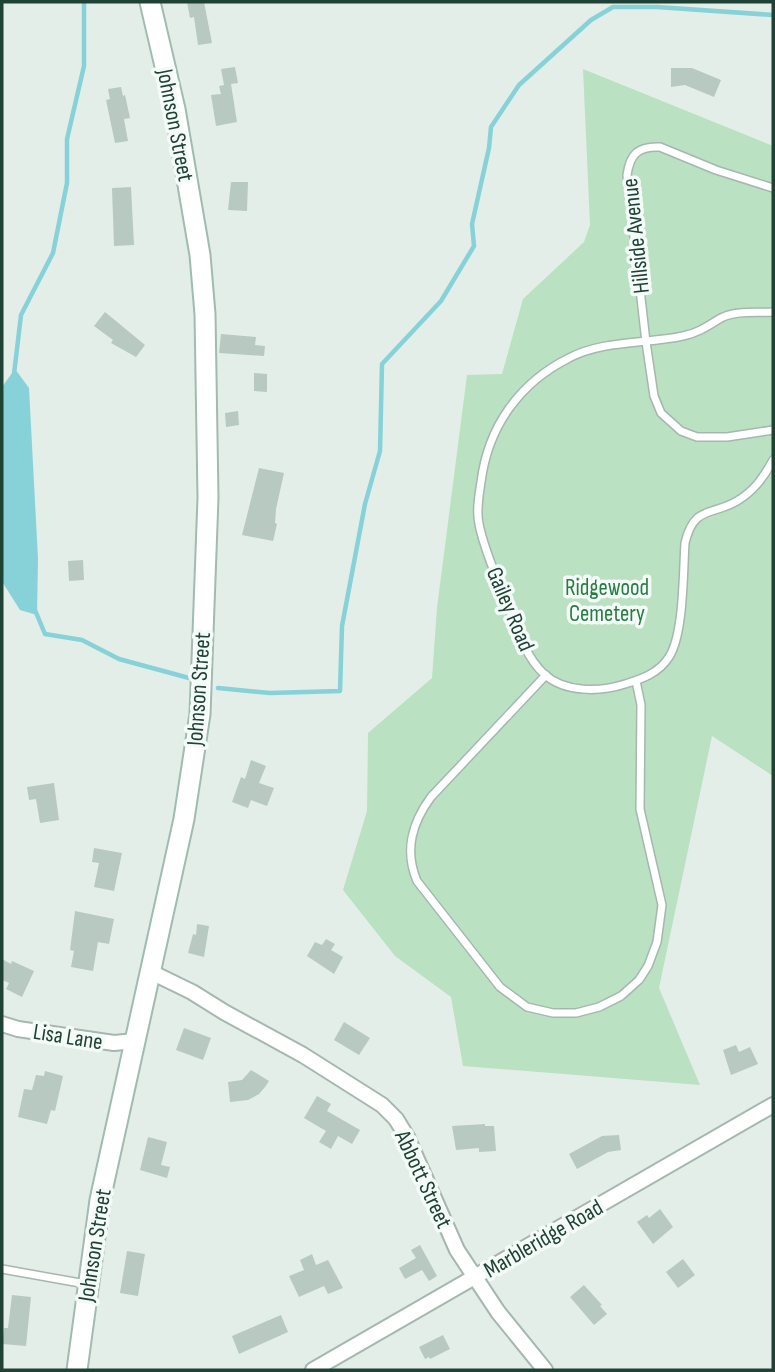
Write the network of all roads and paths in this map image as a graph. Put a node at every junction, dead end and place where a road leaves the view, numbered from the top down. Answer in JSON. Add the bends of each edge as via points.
{"nodes":[{"id":1,"x":150,"y":2,"type":"edge"},
{"id":2,"x":773,"y":188,"type":"edge"},
{"id":3,"x":773,"y":312,"type":"edge"},
{"id":4,"x":646,"y":342,"type":"junction"},
{"id":5,"x":773,"y":430,"type":"edge"},
{"id":6,"x":773,"y":460,"type":"edge"},
{"id":7,"x":546,"y":676,"type":"junction"},
{"id":8,"x":636,"y":681,"type":"junction"},
{"id":9,"x":151,"y":972,"type":"junction"},
{"id":10,"x":2,"y":1024,"type":"edge"},
{"id":11,"x":135,"y":1041,"type":"junction"},
{"id":12,"x":773,"y":1105,"type":"edge"},
{"id":13,"x":2,"y":1269,"type":"edge"},
{"id":14,"x":476,"y":1277,"type":"junction"},
{"id":15,"x":87,"y":1284,"type":"junction"},
{"id":16,"x":77,"y":1370,"type":"edge"},
{"id":17,"x":313,"y":1370,"type":"edge"},
{"id":18,"x":545,"y":1370,"type":"edge"}],
"edges":[{"from":1,"to":9,"type":"street","name":"Johnson Street","via":[[175,109],[200,255],[208,413],[200,714],[184,820]]},
{"from":2,"to":4,"type":"lane","name":"Hillside Avenue","via":[[660,147],[637,152],[627,175]]},
{"from":3,"to":4,"type":"lane","name":"Gailey Road","via":[[722,317],[691,335]]},
{"from":4,"to":5,"type":"lane","via":[[654,396],[661,413],[681,430],[697,437],[727,437]]},
{"from":4,"to":7,"type":"lane","name":"Gailey Road","via":[[597,348],[543,373],[505,413],[483,465],[478,522],[530,656]]},
{"from":6,"to":8,"type":"lane","name":"Gailey Road","via":[[752,491],[735,503],[712,509],[687,531],[677,641],[659,670]]},
{"from":7,"to":8,"type":"lane","name":"Gailey Road","via":[[590,690]]},
{"from":7,"to":8,"type":"lane","via":[[419,813],[410,841],[410,866],[500,987],[527,1007],[553,1013],[576,1013],[621,996],[639,980],[657,942],[662,905],[640,809],[641,705]]},
{"from":9,"to":11,"type":"street","name":"Johnson Street"},
{"from":9,"to":14,"type":"street","name":"Abbott Street","via":[[303,1055],[382,1105],[407,1138],[457,1250]]},
{"from":10,"to":11,"type":"street","name":"Lisa Lane","via":[[114,1043]]},
{"from":11,"to":15,"type":"street","name":"Johnson Street","via":[[100,1200]]},
{"from":12,"to":14,"type":"street","name":"Marbleridge Road"},
{"from":13,"to":15,"type":"lane"},
{"from":14,"to":17,"type":"street","name":"Marbleridge Road"},
{"from":14,"to":18,"type":"street","name":"Abbott Street"},
{"from":15,"to":16,"type":"street","name":"Johnson Street"}]}
